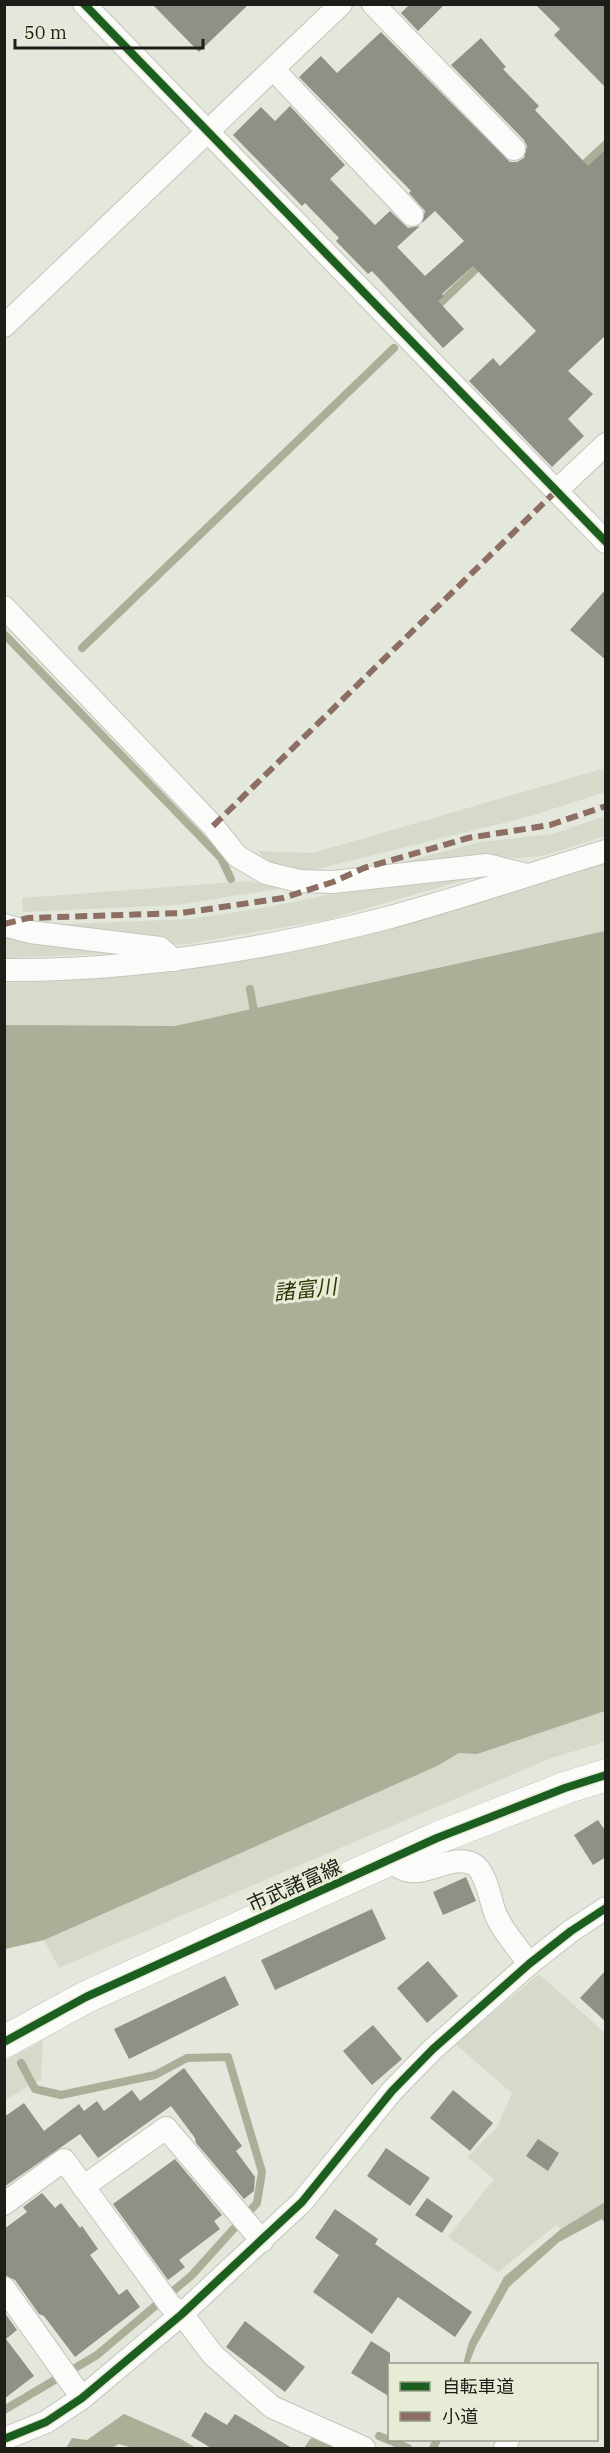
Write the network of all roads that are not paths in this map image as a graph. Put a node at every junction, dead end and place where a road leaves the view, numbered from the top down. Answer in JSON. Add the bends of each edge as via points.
{"nodes":[{"id":1,"x":84,"y":4,"type":"edge"},
{"id":2,"x":340,"y":4,"type":"edge"},
{"id":3,"x":373,"y":4,"type":"edge"},
{"id":4,"x":273,"y":69,"type":"junction"},
{"id":5,"x":209,"y":131,"type":"junction"},
{"id":6,"x":514,"y":150,"type":"dead end"},
{"id":7,"x":412,"y":214,"type":"dead end"},
{"id":8,"x":4,"y":326,"type":"edge"},
{"id":9,"x":606,"y":444,"type":"edge"},
{"id":10,"x":556,"y":491,"type":"junction"},
{"id":11,"x":606,"y":542,"type":"edge"},
{"id":12,"x":4,"y":607,"type":"edge"},
{"id":13,"x":606,"y":851,"type":"edge"},
{"id":14,"x":527,"y":874,"type":"junction"},
{"id":15,"x":4,"y":925,"type":"edge"},
{"id":16,"x":174,"y":960,"type":"junction"},
{"id":17,"x":4,"y":970,"type":"edge"},
{"id":18,"x":606,"y":1775,"type":"edge"},
{"id":19,"x":390,"y":1859,"type":"junction"},
{"id":20,"x":606,"y":1908,"type":"edge"},
{"id":21,"x":529,"y":1964,"type":"junction"},
{"id":22,"x":4,"y":2042,"type":"edge"},
{"id":23,"x":83,"y":2187,"type":"junction"},
{"id":24,"x":4,"y":2204,"type":"edge"},
{"id":25,"x":250,"y":2227,"type":"junction"},
{"id":26,"x":4,"y":2288,"type":"edge"},
{"id":27,"x":172,"y":2304,"type":"junction"},
{"id":28,"x":77,"y":2390,"type":"junction"},
{"id":29,"x":4,"y":2439,"type":"edge"},
{"id":30,"x":364,"y":2448,"type":"edge"}],
"edges":[{"from":1,"to":5,"type":"street"},
{"from":2,"to":4,"type":"street"},
{"from":3,"to":6,"type":"street"},
{"from":4,"to":5,"type":"street"},
{"from":4,"to":7,"type":"street"},
{"from":5,"to":8,"type":"street"},
{"from":5,"to":10,"type":"street"},
{"from":9,"to":10,"type":"street"},
{"from":10,"to":11,"type":"street"},
{"from":12,"to":14,"type":"street","via":[[213,825],[237,856],[266,873],[299,881],[333,882],[487,865]]},
{"from":13,"to":14,"type":"street"},
{"from":14,"to":16,"type":"street","via":[[387,918]]},
{"from":15,"to":16,"type":"street","via":[[30,932],[160,948]]},
{"from":16,"to":17,"type":"street"},
{"from":18,"to":19,"type":"main road","name":"市武諸富線","via":[[543,1796]]},
{"from":19,"to":21,"type":"street","via":[[397,1867],[412,1872],[458,1862],[473,1864],[481,1872],[496,1915]]},
{"from":19,"to":22,"type":"main road","name":"市武諸富線","via":[[86,1997]]},
{"from":20,"to":21,"type":"street"},
{"from":21,"to":25,"type":"street","via":[[392,2091],[302,2202]]},
{"from":23,"to":24,"type":"street","via":[[64,2160]]},
{"from":23,"to":25,"type":"street","via":[[166,2128]]},
{"from":23,"to":27,"type":"street"},
{"from":25,"to":27,"type":"street"},
{"from":26,"to":28,"type":"street"},
{"from":27,"to":28,"type":"street"},
{"from":27,"to":30,"type":"street","via":[[213,2355],[272,2407]]},
{"from":28,"to":29,"type":"street","via":[[46,2422]]}]}
